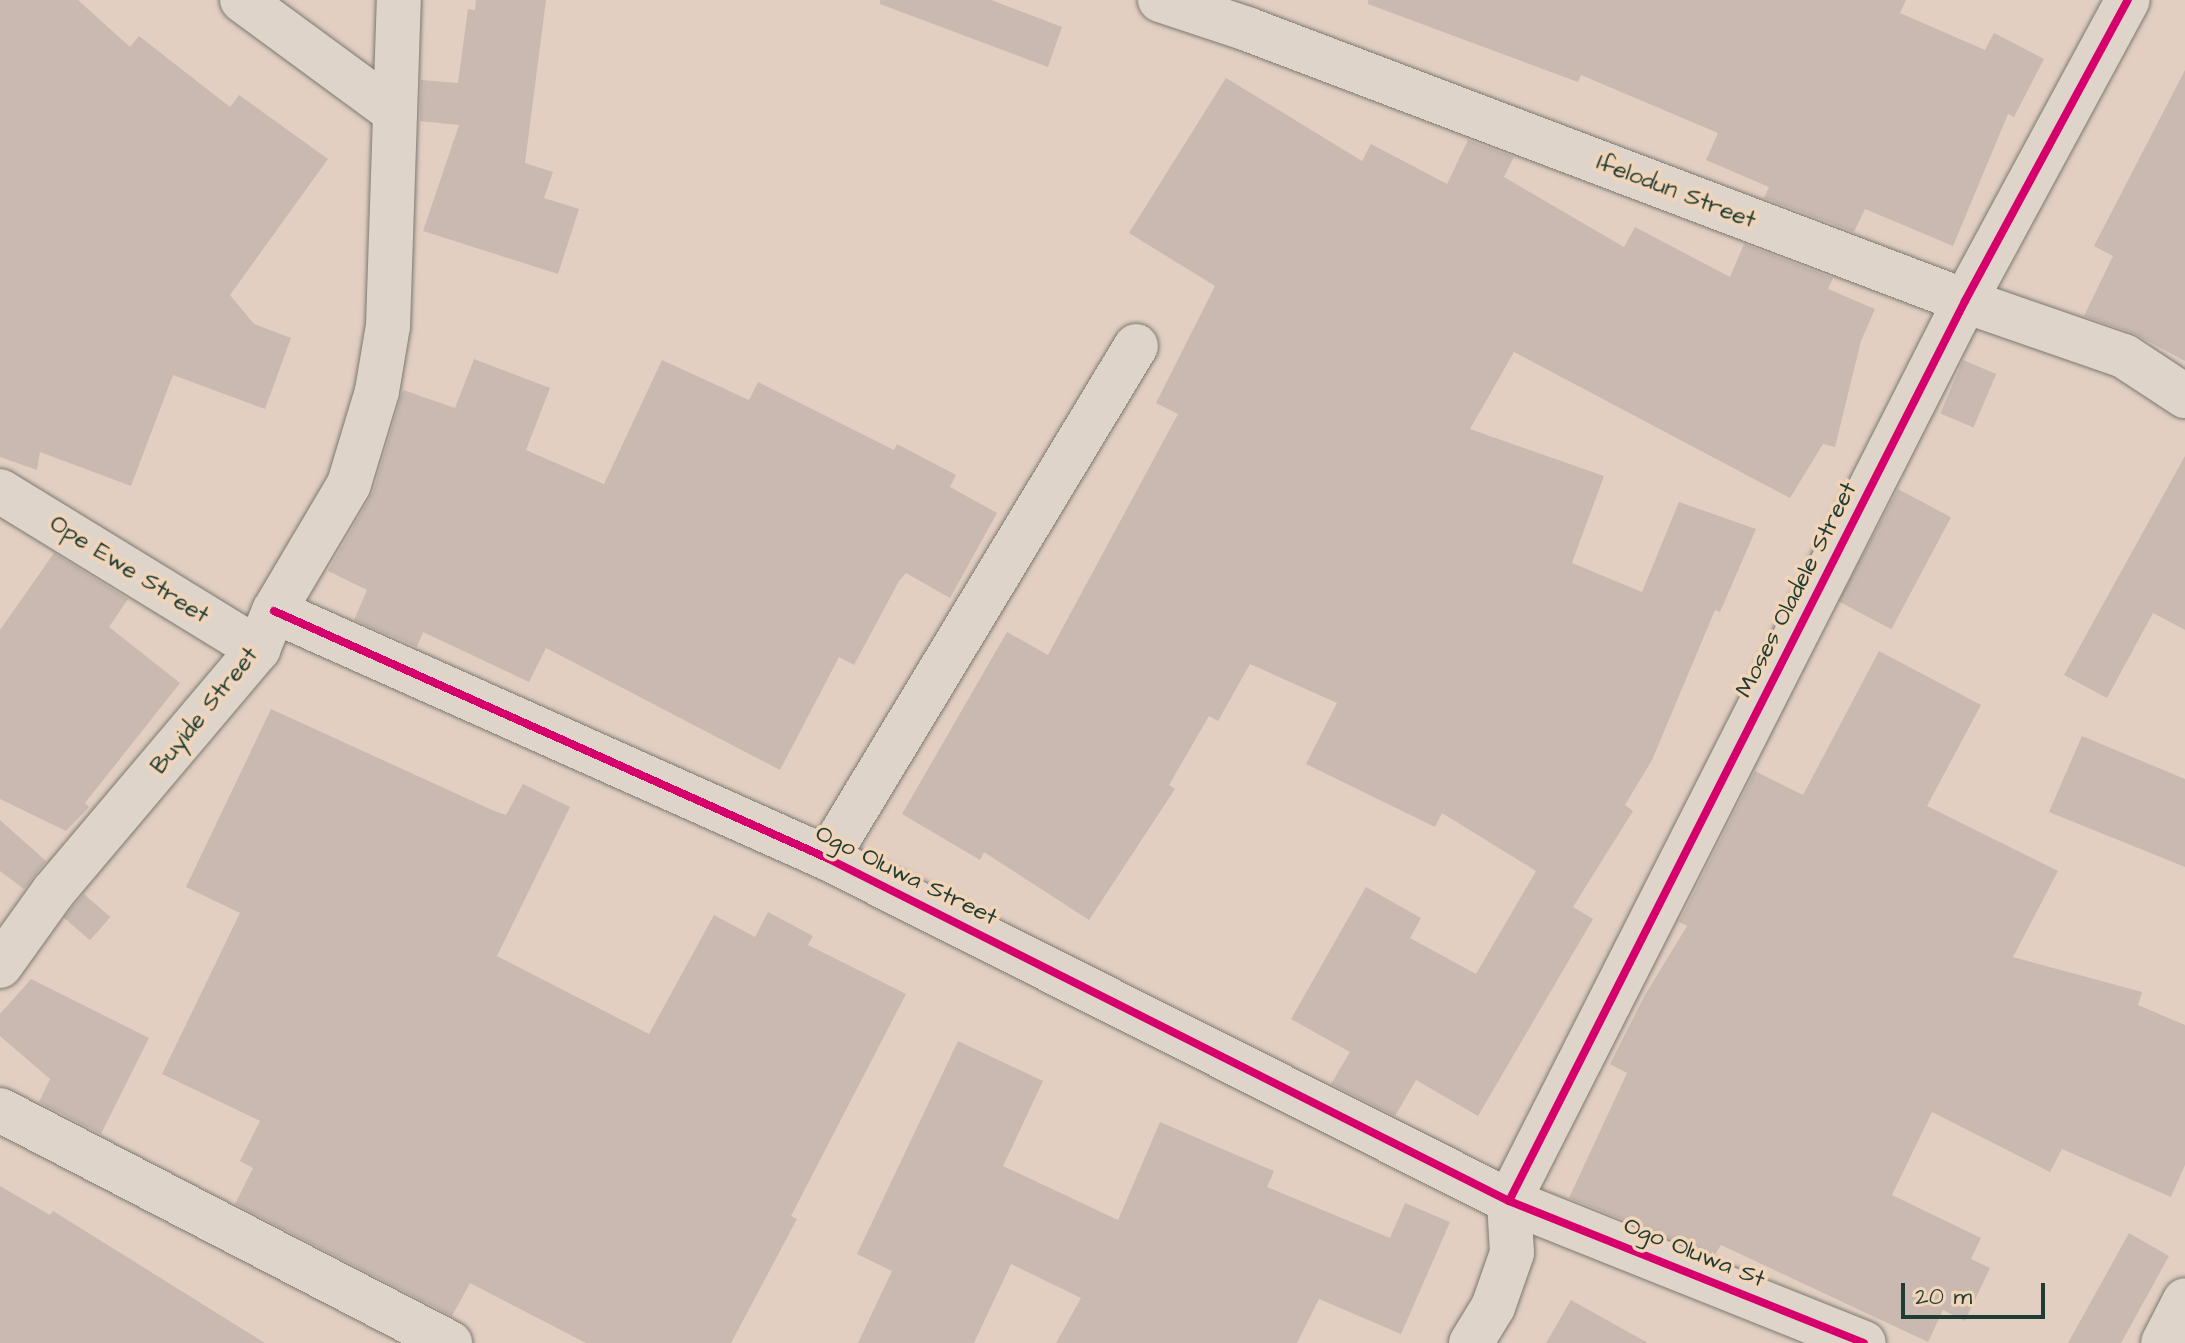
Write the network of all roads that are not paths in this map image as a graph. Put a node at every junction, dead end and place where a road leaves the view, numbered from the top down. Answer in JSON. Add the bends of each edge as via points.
{"nodes":[{"id":1,"x":242,"y":0,"type":"edge"},
{"id":2,"x":399,"y":0,"type":"edge"},
{"id":3,"x":1160,"y":0,"type":"edge"},
{"id":4,"x":2128,"y":0,"type":"edge"},
{"id":5,"x":393,"y":111,"type":"junction"},
{"id":6,"x":1965,"y":301,"type":"junction"},
{"id":7,"x":1136,"y":346,"type":"dead end"},
{"id":8,"x":2185,"y":396,"type":"edge"},
{"id":9,"x":0,"y":491,"type":"edge"},
{"id":10,"x":266,"y":630,"type":"junction"},
{"id":11,"x":827,"y":858,"type":"junction"},
{"id":12,"x":0,"y":966,"type":"edge"},
{"id":13,"x":0,"y":1110,"type":"edge"},
{"id":14,"x":1509,"y":1201,"type":"junction"},
{"id":15,"x":2185,"y":1300,"type":"edge"},
{"id":16,"x":450,"y":1343,"type":"edge"},
{"id":17,"x":1471,"y":1343,"type":"edge"},
{"id":18,"x":1864,"y":1343,"type":"edge"},
{"id":19,"x":2163,"y":1343,"type":"edge"}],
"edges":[{"from":1,"to":5,"type":"street"},
{"from":2,"to":5,"type":"street","name":"Buyide Street"},
{"from":3,"to":6,"type":"street","name":"Ifelodun Street"},
{"from":4,"to":6,"type":"street","name":"Moses Oladele Street"},
{"from":5,"to":10,"type":"street","name":"Buyide Street","via":[[388,326],[377,391],[349,484]]},
{"from":6,"to":8,"type":"street","name":"Ifelodun Street","via":[[2124,356]]},
{"from":6,"to":14,"type":"street","name":"Moses Oladele Street"},
{"from":7,"to":11,"type":"street"},
{"from":9,"to":10,"type":"street","name":"Ope Ewe Street"},
{"from":10,"to":11,"type":"street","name":"Ogo Oluwa Street"},
{"from":10,"to":12,"type":"street","name":"Buyide Street","via":[[53,892]]},
{"from":11,"to":14,"type":"street","name":"Ogo Oluwa Street"},
{"from":13,"to":16,"type":"street"},
{"from":14,"to":17,"type":"street","via":[[1512,1253],[1493,1307]]},
{"from":14,"to":18,"type":"street","name":"Ogo Oluwa St"},
{"from":15,"to":19,"type":"street"}]}
